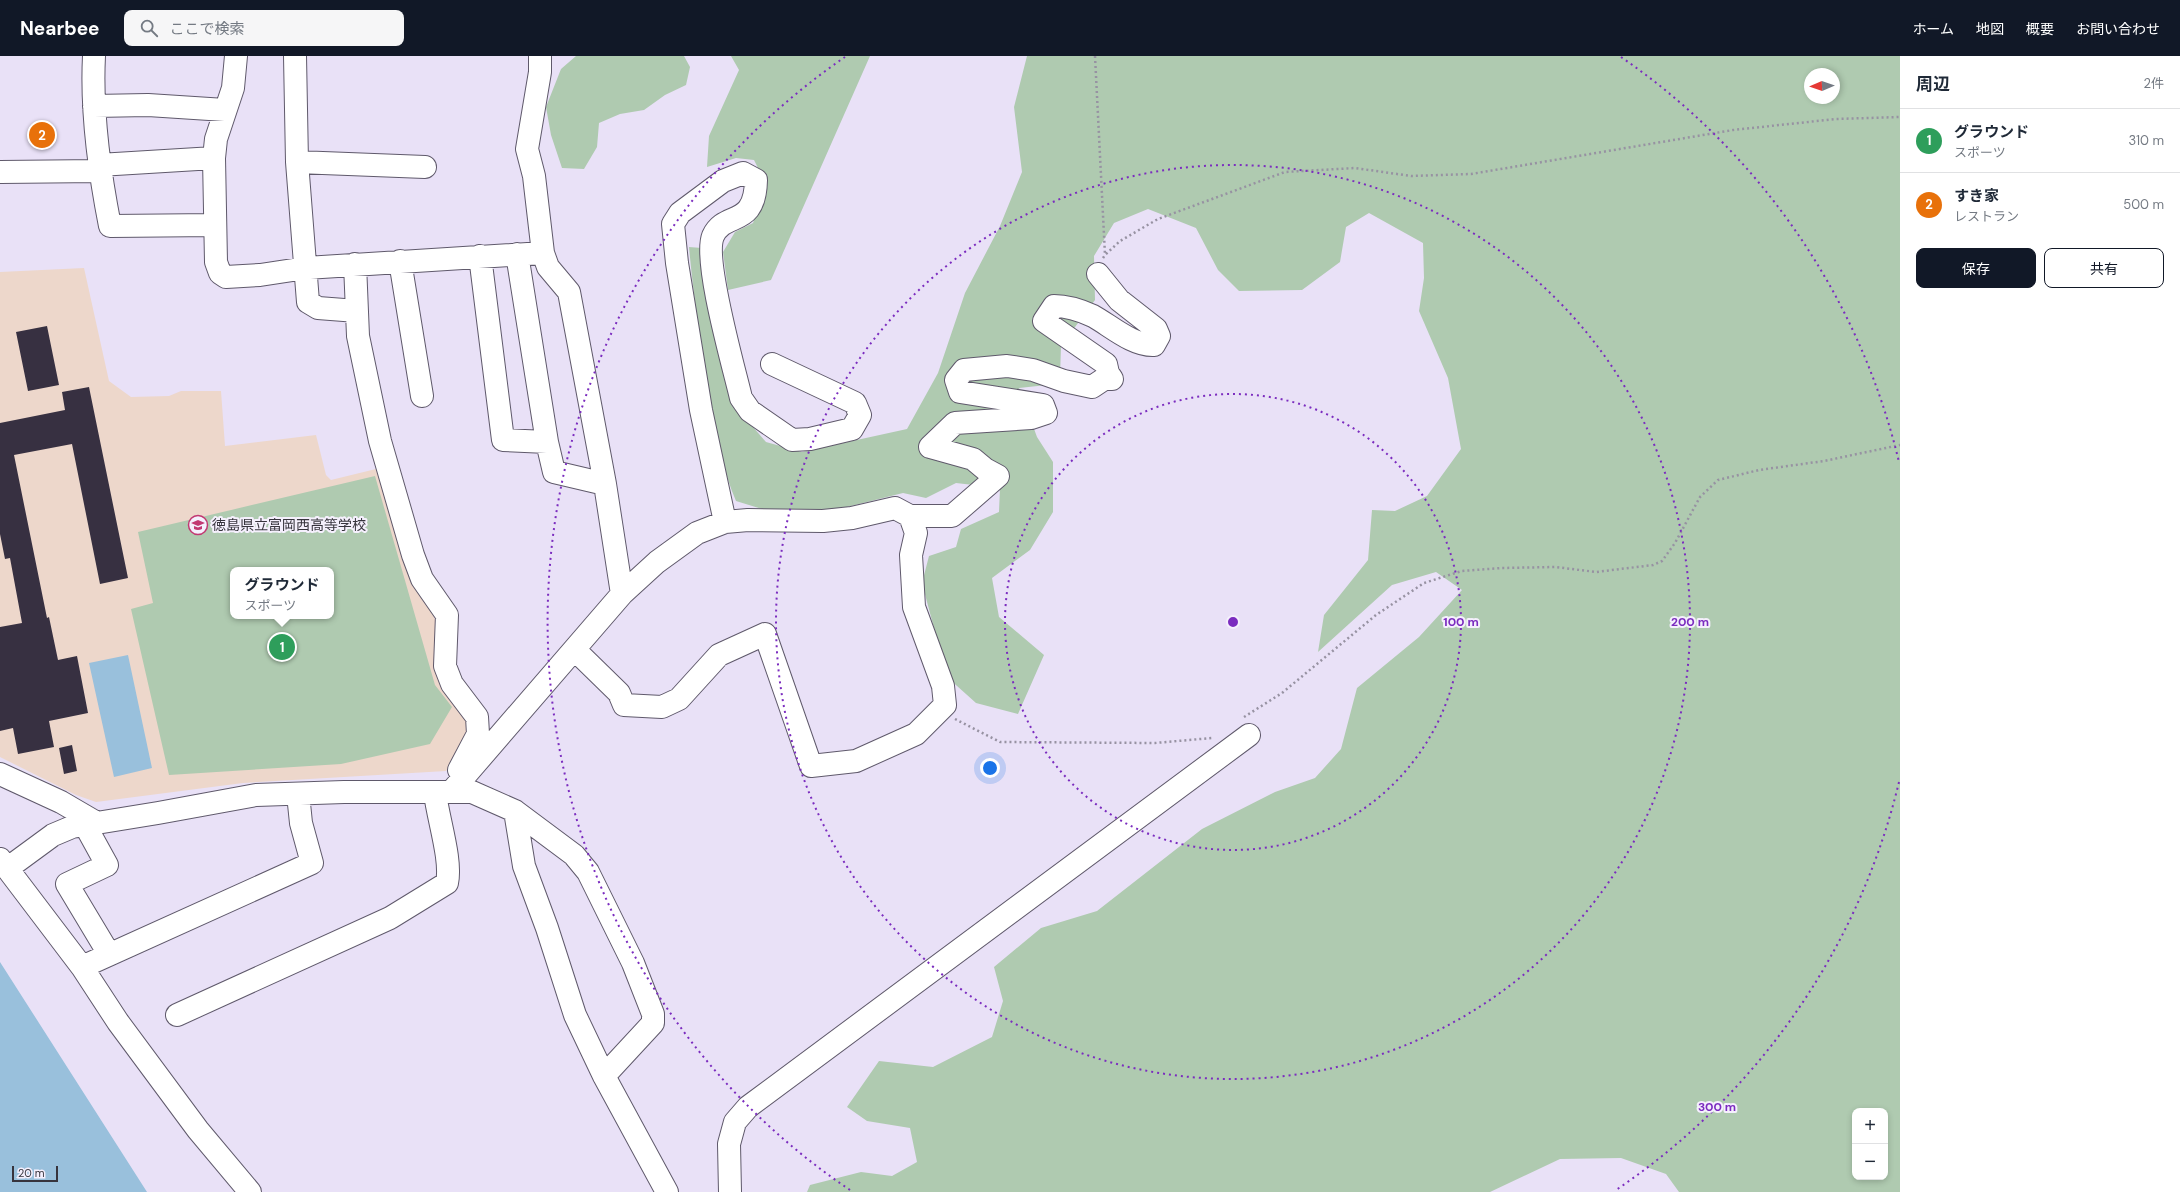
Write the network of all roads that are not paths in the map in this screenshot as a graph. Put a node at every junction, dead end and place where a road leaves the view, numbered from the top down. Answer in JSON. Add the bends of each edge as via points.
{"nodes":[{"id":1,"x":94,"y":56,"type":"edge"},
{"id":2,"x":236,"y":56,"type":"edge"},
{"id":3,"x":540,"y":56,"type":"edge"},
{"id":4,"x":290,"y":57,"type":"edge"},
{"id":5,"x":94,"y":106,"type":"junction"},
{"id":6,"x":226,"y":110,"type":"junction"},
{"id":7,"x":214,"y":158,"type":"junction"},
{"id":8,"x":298,"y":162,"type":"junction"},
{"id":9,"x":425,"y":167,"type":"dead end"},
{"id":10,"x":99,"y":168,"type":"junction"},
{"id":11,"x":0,"y":172,"type":"edge"},
{"id":12,"x":215,"y":225,"type":"junction"},
{"id":13,"x":543,"y":253,"type":"junction"},
{"id":14,"x":517,"y":254,"type":"junction"},
{"id":15,"x":480,"y":256,"type":"junction"},
{"id":16,"x":400,"y":261,"type":"junction"},
{"id":17,"x":354,"y":264,"type":"junction"},
{"id":18,"x":306,"y":268,"type":"junction"},
{"id":19,"x":1103,"y":271,"type":"road end"},
{"id":20,"x":357,"y":311,"type":"junction"},
{"id":21,"x":772,"y":364,"type":"dead end"},
{"id":22,"x":422,"y":396,"type":"dead end"},
{"id":23,"x":548,"y":442,"type":"junction"},
{"id":24,"x":606,"y":484,"type":"junction"},
{"id":25,"x":910,"y":516,"type":"junction"},
{"id":26,"x":725,"y":522,"type":"junction"},
{"id":27,"x":622,"y":594,"type":"junction"},
{"id":28,"x":575,"y":650,"type":"junction"},
{"id":29,"x":1248,"y":735,"type":"road end"},
{"id":30,"x":0,"y":774,"type":"edge"},
{"id":31,"x":447,"y":790,"type":"junction"},
{"id":32,"x":298,"y":794,"type":"junction"},
{"id":33,"x":514,"y":811,"type":"junction"},
{"id":34,"x":91,"y":824,"type":"junction"},
{"id":35,"x":4,"y":864,"type":"edge"},
{"id":36,"x":109,"y":954,"type":"junction"},
{"id":37,"x":82,"y":967,"type":"junction"},
{"id":38,"x":177,"y":1015,"type":"dead end"},
{"id":39,"x":604,"y":1076,"type":"junction"},
{"id":40,"x":250,"y":1192,"type":"edge"},
{"id":41,"x":667,"y":1192,"type":"edge"},
{"id":42,"x":730,"y":1192,"type":"edge"}],
"edges":[{"from":1,"to":5,"type":"street"},
{"from":2,"to":6,"type":"street","via":[[233,88]]},
{"from":3,"to":13,"type":"street","via":[[540,72],[527,149],[534,176]]},
{"from":4,"to":8,"type":"street"},
{"from":5,"to":6,"type":"street","via":[[148,105]]},
{"from":5,"to":10,"type":"street"},
{"from":6,"to":7,"type":"street","via":[[216,139]]},
{"from":7,"to":10,"type":"street"},
{"from":7,"to":12,"type":"street"},
{"from":8,"to":9,"type":"street"},
{"from":8,"to":18,"type":"street"},
{"from":10,"to":11,"type":"street"},
{"from":10,"to":12,"type":"street","via":[[110,226]]},
{"from":12,"to":18,"type":"street","via":[[216,262],[220,273],[226,277]]},
{"from":13,"to":14,"type":"street"},
{"from":13,"to":24,"type":"street","via":[[548,267],[569,292]]},
{"from":14,"to":15,"type":"street"},
{"from":14,"to":23,"type":"street"},
{"from":15,"to":16,"type":"street"},
{"from":15,"to":23,"type":"street","via":[[503,440]]},
{"from":16,"to":17,"type":"street"},
{"from":16,"to":22,"type":"street"},
{"from":17,"to":18,"type":"street"},
{"from":17,"to":20,"type":"street"},
{"from":18,"to":20,"type":"street","via":[[308,302],[318,308]]},
{"from":19,"to":25,"type":"street","via":[[1119,300],[1156,329],[1159,336],[1154,345],[1144,345],[1068,306],[1054,306],[1044,321],[1106,364],[1112,379],[1104,379],[1092,387],[1033,370],[1007,366],[964,370],[956,380],[960,392],[1043,405],[1046,413],[1031,418],[955,423],[930,447],[973,460],[998,476],[952,516]]},
{"from":20,"to":31,"type":"street","via":[[358,336],[373,409],[413,555],[422,579],[447,615],[445,666],[452,684],[477,717],[478,734]]},
{"from":21,"to":26,"type":"street","via":[[855,403],[860,415],[852,429],[810,439],[792,440],[750,411],[741,398],[711,261],[713,238],[718,228],[746,214],[755,197],[756,180],[743,173],[723,181],[680,213],[673,224],[701,410]]},
{"from":23,"to":24,"type":"street","via":[[554,472]]},
{"from":24,"to":27,"type":"street"},
{"from":25,"to":26,"type":"street","via":[[895,508],[852,518],[823,521]]},
{"from":25,"to":28,"type":"street","via":[[916,533],[911,555],[914,607],[943,686],[945,705],[916,734],[856,761],[811,766],[765,634],[719,655],[679,699],[662,707],[624,705],[619,693]]},
{"from":26,"to":27,"type":"street","via":[[697,533],[657,562]]},
{"from":27,"to":28,"type":"street"},
{"from":28,"to":31,"type":"street","via":[[462,781]]},
{"from":29,"to":42,"type":"street","via":[[748,1107],[736,1122],[729,1144]]},
{"from":30,"to":34,"type":"street","via":[[61,802]]},
{"from":31,"to":32,"type":"street"},
{"from":31,"to":33,"type":"street","via":[[472,792]]},
{"from":31,"to":38,"type":"street","via":[[437,815],[450,871],[447,883],[390,918]]},
{"from":32,"to":34,"type":"street","via":[[256,795]]},
{"from":32,"to":36,"type":"street","via":[[301,823],[312,864]]},
{"from":33,"to":39,"type":"street","via":[[524,866],[575,1015]]},
{"from":33,"to":39,"type":"street","via":[[574,855],[588,872],[633,963],[653,1014],[653,1023],[647,1031]]},
{"from":34,"to":35,"type":"street","via":[[72,827],[53,835]]},
{"from":34,"to":36,"type":"street","via":[[107,864],[67,884]]},
{"from":35,"to":37,"type":"street"},
{"from":36,"to":37,"type":"street"},
{"from":37,"to":40,"type":"street","via":[[118,1022],[198,1130]]},
{"from":39,"to":41,"type":"street"}]}
